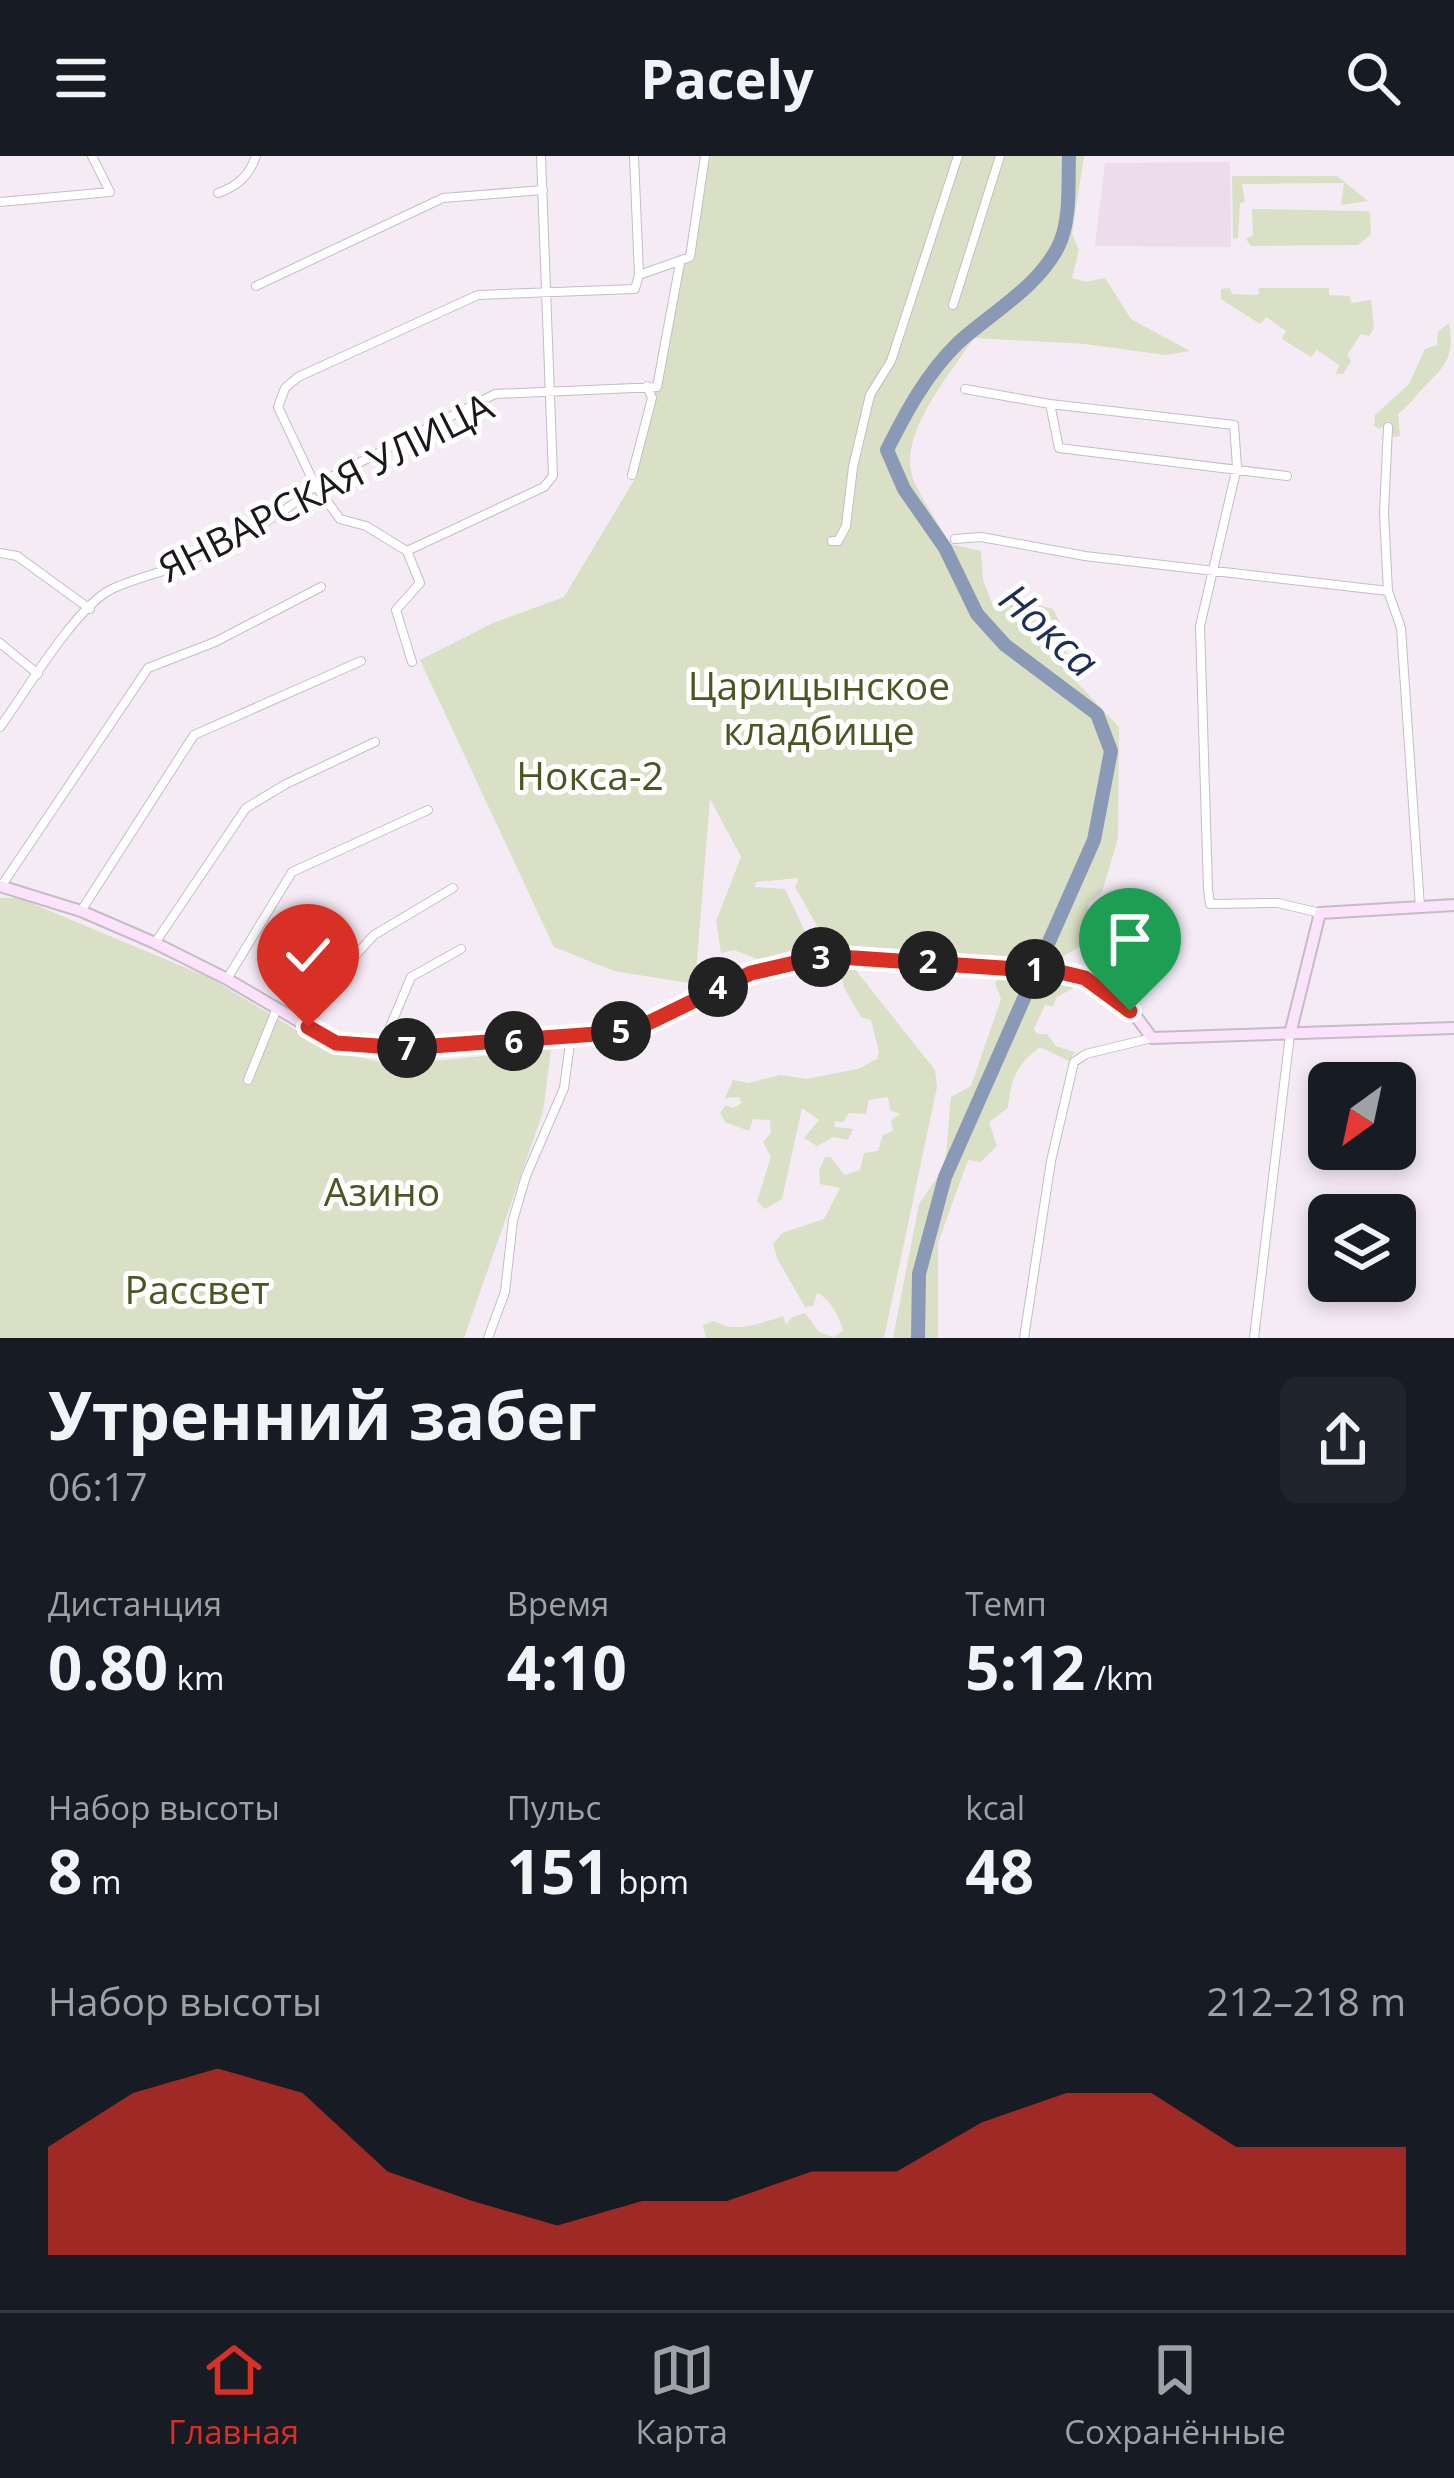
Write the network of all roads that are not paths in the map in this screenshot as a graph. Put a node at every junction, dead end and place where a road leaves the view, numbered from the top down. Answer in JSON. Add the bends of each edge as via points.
{"nodes":[{"id":1,"x":92,"y":156,"type":"edge"},
{"id":2,"x":256,"y":156,"type":"edge"},
{"id":3,"x":542,"y":156,"type":"edge"},
{"id":4,"x":634,"y":156,"type":"edge"},
{"id":5,"x":705,"y":156,"type":"edge"},
{"id":6,"x":958,"y":156,"type":"edge"},
{"id":7,"x":1000,"y":156,"type":"edge"},
{"id":8,"x":544,"y":190,"type":"junction"},
{"id":9,"x":218,"y":193,"type":"dead end"},
{"id":10,"x":0,"y":202,"type":"edge"},
{"id":11,"x":680,"y":263,"type":"junction"},
{"id":12,"x":639,"y":275,"type":"junction"},
{"id":13,"x":256,"y":286,"type":"dead end"},
{"id":14,"x":546,"y":295,"type":"junction"},
{"id":15,"x":953,"y":304,"type":"dead end"},
{"id":16,"x":652,"y":387,"type":"junction"},
{"id":17,"x":965,"y":389,"type":"dead end"},
{"id":18,"x":552,"y":390,"type":"junction"},
{"id":19,"x":1050,"y":404,"type":"junction"},
{"id":20,"x":1388,"y":427,"type":"dead end"},
{"id":21,"x":1237,"y":467,"type":"junction"},
{"id":22,"x":632,"y":475,"type":"dead end"},
{"id":23,"x":1287,"y":476,"type":"dead end"},
{"id":24,"x":315,"y":485,"type":"junction"},
{"id":25,"x":955,"y":539,"type":"dead end"},
{"id":26,"x":832,"y":541,"type":"dead end"},
{"id":27,"x":407,"y":551,"type":"junction"},
{"id":28,"x":0,"y":553,"type":"edge"},
{"id":29,"x":1212,"y":570,"type":"junction"},
{"id":30,"x":321,"y":586,"type":"dead end"},
{"id":31,"x":1388,"y":592,"type":"junction"},
{"id":32,"x":90,"y":609,"type":"junction"},
{"id":33,"x":0,"y":643,"type":"edge"},
{"id":34,"x":361,"y":661,"type":"dead end"},
{"id":35,"x":412,"y":662,"type":"dead end"},
{"id":36,"x":38,"y":674,"type":"junction"},
{"id":37,"x":0,"y":727,"type":"edge"},
{"id":38,"x":375,"y":742,"type":"dead end"},
{"id":39,"x":428,"y":810,"type":"dead end"},
{"id":40,"x":1,"y":885,"type":"edge"},
{"id":41,"x":453,"y":888,"type":"dead end"},
{"id":42,"x":1454,"y":905,"type":"edge"},
{"id":43,"x":1420,"y":907,"type":"junction"},
{"id":44,"x":80,"y":911,"type":"junction"},
{"id":45,"x":1321,"y":914,"type":"junction"},
{"id":46,"x":155,"y":943,"type":"junction"},
{"id":47,"x":461,"y":949,"type":"dead end"},
{"id":48,"x":227,"y":979,"type":"junction"},
{"id":49,"x":277,"y":1008,"type":"junction"},
{"id":50,"x":308,"y":1027,"type":"junction"},
{"id":51,"x":1454,"y":1028,"type":"edge"},
{"id":52,"x":1290,"y":1034,"type":"junction"},
{"id":53,"x":572,"y":1036,"type":"junction"},
{"id":54,"x":1152,"y":1037,"type":"junction"},
{"id":55,"x":381,"y":1048,"type":"junction"},
{"id":56,"x":248,"y":1080,"type":"dead end"},
{"id":57,"x":488,"y":1338,"type":"edge"},
{"id":58,"x":1024,"y":1338,"type":"edge"},
{"id":59,"x":1254,"y":1338,"type":"edge"}],
"edges":[{"from":1,"to":10,"type":"street","via":[[110,191]]},
{"from":2,"to":9,"type":"street","via":[[250,173]]},
{"from":3,"to":8,"type":"street"},
{"from":4,"to":12,"type":"street"},
{"from":5,"to":11,"type":"street","via":[[690,257]]},
{"from":6,"to":26,"type":"street","via":[[891,361],[870,395],[846,526]]},
{"from":7,"to":15,"type":"street"},
{"from":8,"to":13,"type":"street","via":[[443,198]]},
{"from":8,"to":14,"type":"street"},
{"from":11,"to":12,"type":"street"},
{"from":11,"to":16,"type":"street"},
{"from":12,"to":14,"type":"street","via":[[627,292]]},
{"from":14,"to":18,"type":"street"},
{"from":14,"to":24,"type":"street","via":[[478,295],[298,376],[278,406]]},
{"from":16,"to":18,"type":"street","name":"ЯНВАРСКАЯ УЛИЦА"},
{"from":16,"to":22,"type":"street"},
{"from":17,"to":19,"type":"street"},
{"from":18,"to":24,"type":"street","name":"ЯНВАРСКАЯ УЛИЦА","via":[[495,394]]},
{"from":18,"to":27,"type":"street","via":[[553,476],[544,487]]},
{"from":19,"to":21,"type":"street","via":[[1059,448]]},
{"from":19,"to":21,"type":"street","via":[[1234,425]]},
{"from":20,"to":31,"type":"street"},
{"from":21,"to":23,"type":"street"},
{"from":21,"to":29,"type":"street"},
{"from":24,"to":27,"type":"street","via":[[340,519]]},
{"from":24,"to":32,"type":"street","name":"ЯНВАРСКАЯ УЛИЦА","via":[[237,537],[106,592]]},
{"from":25,"to":29,"type":"street"},
{"from":27,"to":35,"type":"street","via":[[420,583],[396,610]]},
{"from":28,"to":32,"type":"street","via":[[17,556]]},
{"from":29,"to":31,"type":"street"},
{"from":29,"to":45,"type":"street","via":[[1200,626],[1210,904],[1278,902]]},
{"from":30,"to":40,"type":"street","via":[[148,668]]},
{"from":31,"to":43,"type":"street","via":[[1401,628]]},
{"from":32,"to":36,"type":"street","name":"ЯНВАРСКАЯ УЛИЦА"},
{"from":33,"to":36,"type":"street"},
{"from":34,"to":44,"type":"street","via":[[194,735]]},
{"from":36,"to":37,"type":"street","name":"ЯНВАРСКАЯ УЛИЦА"},
{"from":38,"to":46,"type":"street","via":[[246,808]]},
{"from":39,"to":48,"type":"street","via":[[292,872]]},
{"from":40,"to":44,"type":"street"},
{"from":41,"to":50,"type":"street","via":[[374,935],[340,972]]},
{"from":42,"to":43,"type":"street"},
{"from":43,"to":45,"type":"street"},
{"from":44,"to":46,"type":"street"},
{"from":45,"to":52,"type":"street"},
{"from":46,"to":48,"type":"street"},
{"from":47,"to":55,"type":"street","via":[[411,977]]},
{"from":48,"to":49,"type":"street"},
{"from":49,"to":50,"type":"street"},
{"from":49,"to":56,"type":"street"},
{"from":50,"to":55,"type":"street","via":[[336,1043]]},
{"from":51,"to":52,"type":"street"},
{"from":52,"to":54,"type":"street"},
{"from":52,"to":59,"type":"street"},
{"from":53,"to":54,"type":"street","via":[[640,1027],[751,973],[825,956],[1085,978]]},
{"from":53,"to":55,"type":"street"},
{"from":53,"to":57,"type":"street","via":[[564,1088],[513,1220],[505,1292]]},
{"from":54,"to":58,"type":"street","via":[[1073,1062]]}]}
